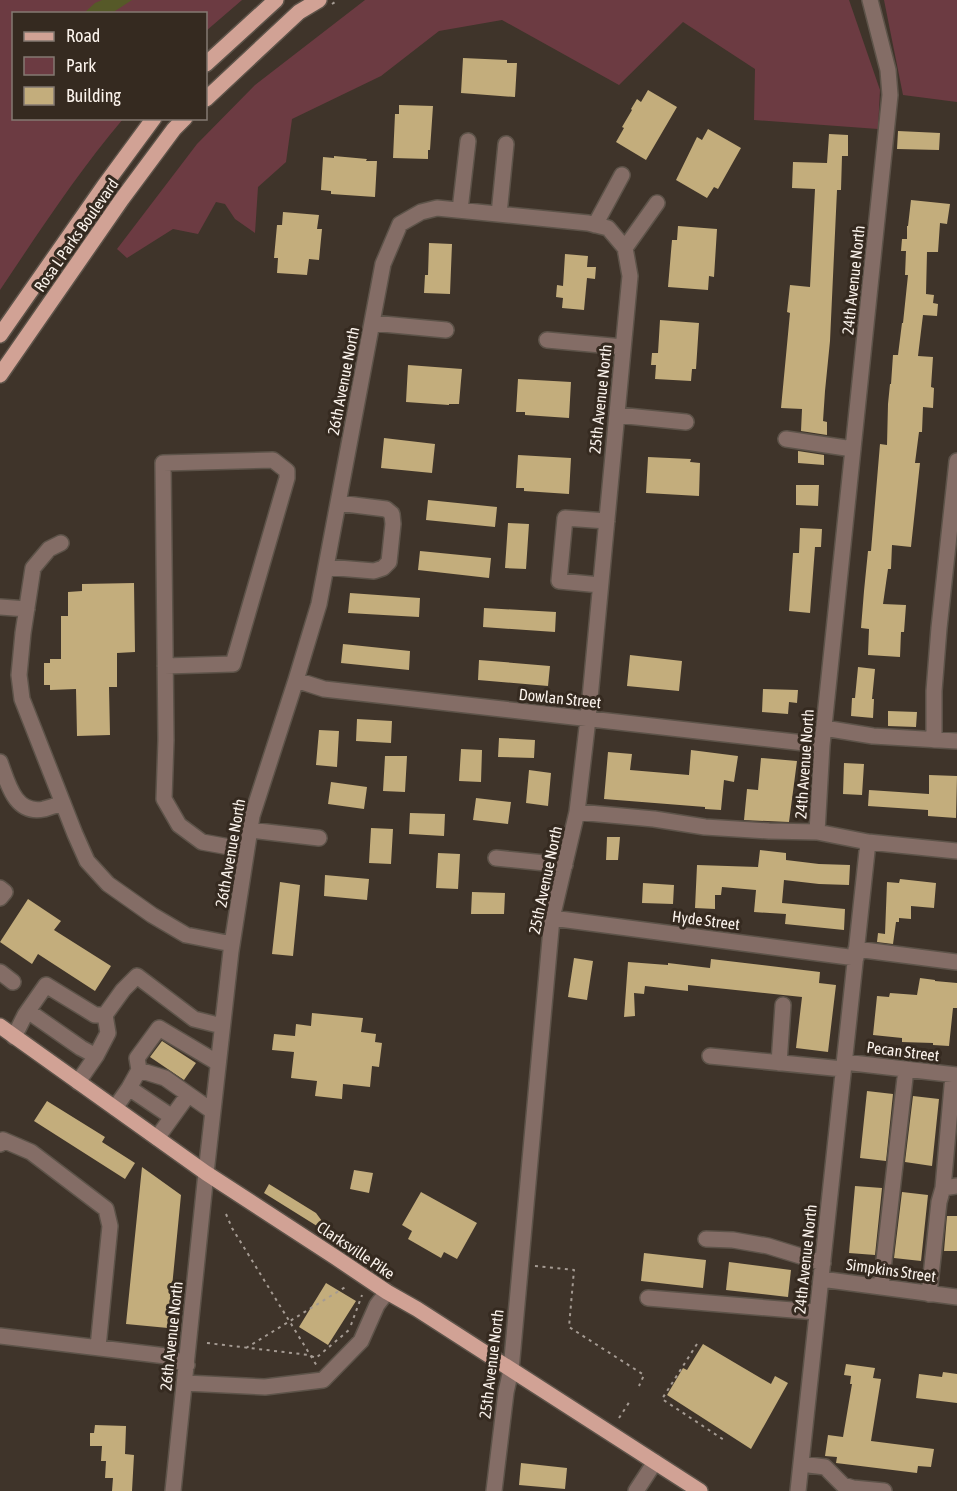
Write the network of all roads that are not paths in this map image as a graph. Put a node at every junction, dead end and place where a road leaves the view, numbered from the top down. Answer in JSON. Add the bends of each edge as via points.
{"nodes":[{"id":1,"x":276,"y":0,"type":"edge"},
{"id":2,"x":319,"y":0,"type":"edge"},
{"id":3,"x":870,"y":0,"type":"edge"},
{"id":4,"x":207,"y":63,"type":"edge"},
{"id":5,"x":207,"y":98,"type":"edge"},
{"id":6,"x":153,"y":120,"type":"edge"},
{"id":7,"x":183,"y":120,"type":"edge"},
{"id":8,"x":468,"y":141,"type":"dead end"},
{"id":9,"x":506,"y":144,"type":"dead end"},
{"id":10,"x":622,"y":175,"type":"dead end"},
{"id":11,"x":657,"y":203,"type":"dead end"},
{"id":12,"x":460,"y":210,"type":"junction"},
{"id":13,"x":499,"y":214,"type":"junction"},
{"id":14,"x":595,"y":225,"type":"junction"},
{"id":15,"x":625,"y":248,"type":"junction"},
{"id":16,"x":372,"y":323,"type":"junction"},
{"id":17,"x":447,"y":330,"type":"dead end"},
{"id":18,"x":0,"y":335,"type":"edge"},
{"id":19,"x":547,"y":340,"type":"dead end"},
{"id":20,"x":623,"y":347,"type":"junction"},
{"id":21,"x":0,"y":375,"type":"edge"},
{"id":22,"x":617,"y":415,"type":"junction"},
{"id":23,"x":686,"y":422,"type":"dead end"},
{"id":24,"x":786,"y":439,"type":"dead end"},
{"id":25,"x":853,"y":449,"type":"junction"},
{"id":26,"x":957,"y":461,"type":"edge"},
{"id":27,"x":338,"y":502,"type":"junction"},
{"id":28,"x":607,"y":521,"type":"junction"},
{"id":29,"x":61,"y":543,"type":"dead end"},
{"id":30,"x":326,"y":567,"type":"junction"},
{"id":31,"x":600,"y":585,"type":"junction"},
{"id":32,"x":0,"y":607,"type":"edge"},
{"id":33,"x":27,"y":609,"type":"junction"},
{"id":34,"x":165,"y":666,"type":"junction"},
{"id":35,"x":296,"y":680,"type":"junction"},
{"id":36,"x":588,"y":719,"type":"junction"},
{"id":37,"x":824,"y":728,"type":"junction"},
{"id":38,"x":934,"y":740,"type":"junction"},
{"id":39,"x":957,"y":741,"type":"edge"},
{"id":40,"x":822,"y":745,"type":"junction"},
{"id":41,"x":0,"y":762,"type":"edge"},
{"id":42,"x":63,"y":803,"type":"junction"},
{"id":43,"x":577,"y":812,"type":"junction"},
{"id":44,"x":250,"y":830,"type":"junction"},
{"id":45,"x":817,"y":832,"type":"junction"},
{"id":46,"x":319,"y":838,"type":"dead end"},
{"id":47,"x":868,"y":842,"type":"junction"},
{"id":48,"x":246,"y":850,"type":"junction"},
{"id":49,"x":957,"y":851,"type":"edge"},
{"id":50,"x":496,"y":858,"type":"dead end"},
{"id":51,"x":565,"y":865,"type":"junction"},
{"id":52,"x":0,"y":888,"type":"edge"},
{"id":53,"x":0,"y":898,"type":"edge"},
{"id":54,"x":552,"y":918,"type":"junction"},
{"id":55,"x":232,"y":944,"type":"junction"},
{"id":56,"x":856,"y":954,"type":"junction"},
{"id":57,"x":957,"y":962,"type":"edge"},
{"id":58,"x":0,"y":972,"type":"edge"},
{"id":59,"x":13,"y":982,"type":"dead end"},
{"id":60,"x":783,"y":1005,"type":"dead end"},
{"id":61,"x":28,"y":1011,"type":"junction"},
{"id":62,"x":105,"y":1015,"type":"junction"},
{"id":63,"x":0,"y":1026,"type":"edge"},
{"id":64,"x":222,"y":1026,"type":"junction"},
{"id":65,"x":14,"y":1037,"type":"junction"},
{"id":66,"x":96,"y":1056,"type":"junction"},
{"id":67,"x":710,"y":1056,"type":"dead end"},
{"id":68,"x":218,"y":1063,"type":"junction"},
{"id":69,"x":779,"y":1063,"type":"junction"},
{"id":70,"x":844,"y":1066,"type":"junction"},
{"id":71,"x":906,"y":1069,"type":"junction"},
{"id":72,"x":139,"y":1070,"type":"junction"},
{"id":73,"x":955,"y":1075,"type":"edge"},
{"id":74,"x":78,"y":1082,"type":"junction"},
{"id":75,"x":129,"y":1088,"type":"junction"},
{"id":76,"x":188,"y":1095,"type":"junction"},
{"id":77,"x":115,"y":1108,"type":"junction"},
{"id":78,"x":213,"y":1111,"type":"junction"},
{"id":79,"x":172,"y":1117,"type":"junction"},
{"id":80,"x":157,"y":1138,"type":"junction"},
{"id":81,"x":1,"y":1140,"type":"edge"},
{"id":82,"x":206,"y":1173,"type":"junction"},
{"id":83,"x":950,"y":1187,"type":"edge"},
{"id":84,"x":706,"y":1239,"type":"dead end"},
{"id":85,"x":823,"y":1263,"type":"junction"},
{"id":86,"x":821,"y":1279,"type":"junction"},
{"id":87,"x":881,"y":1287,"type":"junction"},
{"id":88,"x":387,"y":1292,"type":"junction"},
{"id":89,"x":929,"y":1294,"type":"junction"},
{"id":90,"x":648,"y":1298,"type":"dead end"},
{"id":91,"x":957,"y":1298,"type":"edge"},
{"id":92,"x":817,"y":1311,"type":"junction"},
{"id":93,"x":0,"y":1336,"type":"edge"},
{"id":94,"x":98,"y":1347,"type":"junction"},
{"id":95,"x":186,"y":1365,"type":"junction"},
{"id":96,"x":511,"y":1370,"type":"junction"},
{"id":97,"x":185,"y":1383,"type":"junction"},
{"id":98,"x":655,"y":1462,"type":"junction"},
{"id":99,"x":801,"y":1464,"type":"junction"},
{"id":100,"x":638,"y":1490,"type":"edge"},
{"id":101,"x":172,"y":1491,"type":"edge"},
{"id":102,"x":494,"y":1491,"type":"edge"},
{"id":103,"x":700,"y":1491,"type":"edge"},
{"id":104,"x":798,"y":1491,"type":"edge"},
{"id":105,"x":884,"y":1491,"type":"edge"}],
"edges":[{"from":1,"to":4,"type":"main road"},
{"from":2,"to":5,"type":"main road","via":[[298,12]]},
{"from":3,"to":25,"type":"street","name":"24th Avenue North","via":[[888,70],[890,95]]},
{"from":6,"to":18,"type":"main road","name":"Rosa L Parks Boulevard"},
{"from":7,"to":21,"type":"main road","name":"Rosa L Parks Boulevard","via":[[122,199]]},
{"from":8,"to":12,"type":"street"},
{"from":9,"to":13,"type":"street"},
{"from":10,"to":14,"type":"street"},
{"from":11,"to":15,"type":"street"},
{"from":12,"to":13,"type":"street"},
{"from":12,"to":16,"type":"street","name":"26th Avenue North","via":[[436,208],[400,224],[383,264]]},
{"from":13,"to":14,"type":"street"},
{"from":14,"to":15,"type":"street","via":[[608,228]]},
{"from":15,"to":20,"type":"street","name":"25th Avenue North","via":[[630,276]]},
{"from":16,"to":17,"type":"street"},
{"from":16,"to":27,"type":"street","name":"26th Avenue North"},
{"from":19,"to":20,"type":"street"},
{"from":20,"to":22,"type":"street","name":"25th Avenue North"},
{"from":22,"to":23,"type":"street"},
{"from":22,"to":28,"type":"street","name":"25th Avenue North"},
{"from":24,"to":25,"type":"street"},
{"from":25,"to":37,"type":"street","name":"24th Avenue North"},
{"from":26,"to":38,"type":"street","via":[[937,649]]},
{"from":27,"to":30,"type":"street","name":"26th Avenue North"},
{"from":27,"to":30,"type":"street","via":[[386,509],[392,514],[389,562],[374,571]]},
{"from":28,"to":31,"type":"street","name":"25th Avenue North"},
{"from":28,"to":31,"type":"street","via":[[565,518],[559,580]]},
{"from":29,"to":33,"type":"street","via":[[49,549],[33,568]]},
{"from":30,"to":35,"type":"street","name":"26th Avenue North"},
{"from":31,"to":36,"type":"street","name":"25th Avenue North"},
{"from":32,"to":33,"type":"street"},
{"from":33,"to":42,"type":"street","via":[[19,675],[22,699]]},
{"from":34,"to":34,"type":"street","via":[[164,463],[273,460],[286,471],[287,478],[233,664]]},
{"from":34,"to":48,"type":"street","via":[[164,799],[179,825],[202,842]]},
{"from":35,"to":36,"type":"street","name":"Dowlan Street","via":[[324,689]]},
{"from":35,"to":44,"type":"street","name":"26th Avenue North"},
{"from":36,"to":40,"type":"street","name":"Dowlan Street"},
{"from":36,"to":43,"type":"street","name":"25th Avenue North"},
{"from":37,"to":38,"type":"street"},
{"from":37,"to":40,"type":"street","name":"24th Avenue North"},
{"from":38,"to":39,"type":"street"},
{"from":40,"to":45,"type":"street","name":"24th Avenue North"},
{"from":41,"to":42,"type":"street","via":[[21,805],[42,809]]},
{"from":42,"to":55,"type":"street","via":[[87,861],[108,884],[186,935]]},
{"from":43,"to":45,"type":"street","via":[[705,827]]},
{"from":43,"to":51,"type":"street","name":"25th Avenue North"},
{"from":44,"to":46,"type":"street"},
{"from":44,"to":48,"type":"street","name":"26th Avenue North"},
{"from":45,"to":47,"type":"street","name":"24th Avenue North"},
{"from":47,"to":49,"type":"street"},
{"from":47,"to":56,"type":"street","name":"24th Avenue North"},
{"from":48,"to":55,"type":"street","name":"26th Avenue North"},
{"from":50,"to":51,"type":"street"},
{"from":51,"to":54,"type":"street","name":"25th Avenue North"},
{"from":52,"to":53,"type":"street","via":[[5,892]]},
{"from":54,"to":56,"type":"street","name":"Hyde Street"},
{"from":54,"to":96,"type":"street","name":"25th Avenue North"},
{"from":55,"to":64,"type":"street","name":"26th Avenue North"},
{"from":56,"to":57,"type":"street","name":"Hyde Street"},
{"from":56,"to":70,"type":"street","name":"24th Avenue North"},
{"from":58,"to":59,"type":"street"},
{"from":60,"to":69,"type":"street"},
{"from":61,"to":62,"type":"street","via":[[46,986],[95,1015]]},
{"from":61,"to":65,"type":"street"},
{"from":61,"to":66,"type":"street"},
{"from":62,"to":64,"type":"street","via":[[137,976],[194,1019]]},
{"from":62,"to":66,"type":"street","via":[[108,1033]]},
{"from":63,"to":65,"type":"main road","name":"Clarksville Pike"},
{"from":64,"to":68,"type":"street","name":"26th Avenue North"},
{"from":65,"to":74,"type":"main road","name":"Clarksville Pike"},
{"from":66,"to":74,"type":"street"},
{"from":67,"to":69,"type":"street","name":"Pecan Street"},
{"from":68,"to":72,"type":"street","via":[[159,1028],[136,1058]]},
{"from":68,"to":78,"type":"street","name":"26th Avenue North"},
{"from":69,"to":70,"type":"street","name":"Pecan Street"},
{"from":70,"to":71,"type":"street","name":"Pecan Street"},
{"from":70,"to":85,"type":"street","name":"24th Avenue North"},
{"from":71,"to":73,"type":"street","name":"Pecan Street"},
{"from":71,"to":87,"type":"street"},
{"from":72,"to":75,"type":"street"},
{"from":72,"to":76,"type":"street","via":[[165,1078]]},
{"from":73,"to":83,"type":"street"},
{"from":74,"to":77,"type":"main road","name":"Clarksville Pike"},
{"from":75,"to":77,"type":"street"},
{"from":75,"to":79,"type":"street"},
{"from":76,"to":78,"type":"street"},
{"from":76,"to":79,"type":"street"},
{"from":77,"to":80,"type":"main road","name":"Clarksville Pike"},
{"from":78,"to":82,"type":"street","name":"26th Avenue North"},
{"from":79,"to":80,"type":"street"},
{"from":80,"to":82,"type":"main road","name":"Clarksville Pike"},
{"from":81,"to":94,"type":"street","via":[[31,1152],[106,1209],[110,1226]]},
{"from":82,"to":88,"type":"main road","name":"Clarksville Pike"},
{"from":82,"to":95,"type":"street","name":"26th Avenue North"},
{"from":83,"to":89,"type":"street","via":[[939,1202]]},
{"from":84,"to":85,"type":"street","via":[[768,1246]]},
{"from":85,"to":86,"type":"street","name":"24th Avenue North"},
{"from":86,"to":87,"type":"street","name":"Simpkins Street"},
{"from":86,"to":92,"type":"street","name":"24th Avenue North"},
{"from":87,"to":89,"type":"street","name":"Simpkins Street"},
{"from":88,"to":96,"type":"main road","name":"Clarksville Pike"},
{"from":88,"to":97,"type":"street","via":[[361,1341],[323,1380],[265,1388]]},
{"from":89,"to":91,"type":"street","name":"Simpkins Street"},
{"from":90,"to":92,"type":"street"},
{"from":92,"to":99,"type":"street","name":"24th Avenue North"},
{"from":93,"to":94,"type":"street"},
{"from":94,"to":95,"type":"street","via":[[166,1356]]},
{"from":95,"to":97,"type":"street","name":"26th Avenue North"},
{"from":96,"to":98,"type":"main road","name":"Clarksville Pike"},
{"from":96,"to":102,"type":"street","name":"25th Avenue North"},
{"from":97,"to":101,"type":"street","name":"26th Avenue North"},
{"from":98,"to":100,"type":"street"},
{"from":98,"to":103,"type":"main road","name":"Clarksville Pike"},
{"from":99,"to":104,"type":"street","name":"24th Avenue North"},
{"from":99,"to":105,"type":"street","via":[[825,1467],[843,1485]]}]}
